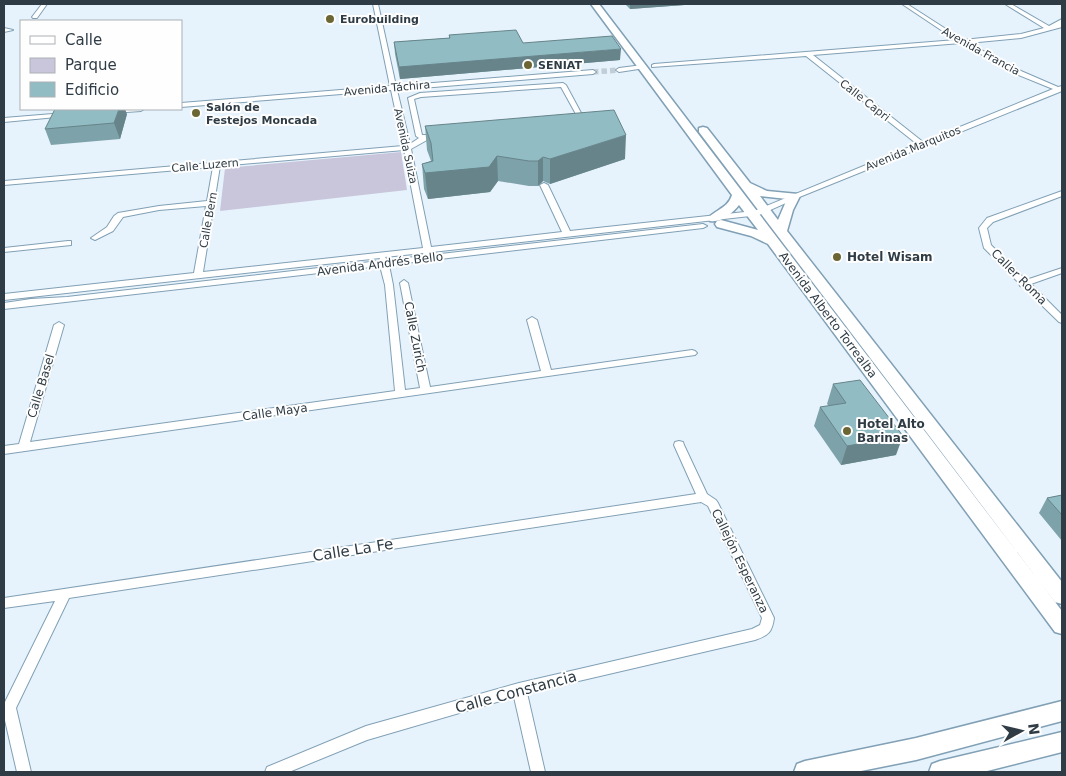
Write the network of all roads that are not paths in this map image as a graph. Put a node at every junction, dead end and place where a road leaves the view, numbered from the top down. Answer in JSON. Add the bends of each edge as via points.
{"nodes":[{"id":1,"x":44,"y":4,"type":"edge"},
{"id":2,"x":375,"y":4,"type":"edge"},
{"id":3,"x":595,"y":4,"type":"edge"},
{"id":4,"x":606,"y":4,"type":"edge"},
{"id":5,"x":904,"y":4,"type":"edge"},
{"id":6,"x":910,"y":4,"type":"edge"},
{"id":7,"x":1008,"y":4,"type":"edge"},
{"id":8,"x":36,"y":17,"type":"dead end"},
{"id":9,"x":1062,"y":24,"type":"edge"},
{"id":10,"x":1052,"y":25,"type":"junction"},
{"id":11,"x":962,"y":40,"type":"junction"},
{"id":12,"x":808,"y":54,"type":"junction"},
{"id":13,"x":654,"y":66,"type":"junction"},
{"id":14,"x":643,"y":67,"type":"junction"},
{"id":15,"x":619,"y":70,"type":"tunnel mouth"},
{"id":16,"x":593,"y":72,"type":"tunnel mouth"},
{"id":17,"x":392,"y":87,"type":"junction"},
{"id":18,"x":1061,"y":89,"type":"edge"},
{"id":19,"x":182,"y":106,"type":"edge"},
{"id":20,"x":124,"y":110,"type":"edge"},
{"id":21,"x":108,"y":111,"type":"edge"},
{"id":22,"x":68,"y":114,"type":"edge"},
{"id":23,"x":4,"y":120,"type":"edge"},
{"id":24,"x":575,"y":126,"type":"edge"},
{"id":25,"x":443,"y":137,"type":"edge"},
{"id":26,"x":425,"y":138,"type":"junction"},
{"id":27,"x":923,"y":145,"type":"junction"},
{"id":28,"x":407,"y":148,"type":"junction"},
{"id":29,"x":217,"y":164,"type":"junction"},
{"id":30,"x":4,"y":183,"type":"edge"},
{"id":31,"x":744,"y":183,"type":"junction"},
{"id":32,"x":544,"y":185,"type":"dead end"},
{"id":33,"x":1062,"y":193,"type":"edge"},
{"id":34,"x":738,"y":194,"type":"junction"},
{"id":35,"x":794,"y":196,"type":"junction"},
{"id":36,"x":210,"y":203,"type":"junction"},
{"id":37,"x":760,"y":214,"type":"junction"},
{"id":38,"x":718,"y":221,"type":"junction"},
{"id":39,"x":567,"y":234,"type":"junction"},
{"id":40,"x":95,"y":238,"type":"dead end"},
{"id":41,"x":777,"y":238,"type":"junction"},
{"id":42,"x":68,"y":243,"type":"dead end"},
{"id":43,"x":4,"y":250,"type":"edge"},
{"id":44,"x":428,"y":254,"type":"junction"},
{"id":45,"x":383,"y":259,"type":"junction"},
{"id":46,"x":1062,"y":270,"type":"edge"},
{"id":47,"x":198,"y":276,"type":"junction"},
{"id":48,"x":404,"y":283,"type":"dead end"},
{"id":49,"x":1023,"y":284,"type":"junction"},
{"id":50,"x":4,"y":297,"type":"edge"},
{"id":51,"x":4,"y":306,"type":"edge"},
{"id":52,"x":532,"y":320,"type":"dead end"},
{"id":53,"x":1062,"y":320,"type":"edge"},
{"id":54,"x":59,"y":325,"type":"dead end"},
{"id":55,"x":692,"y":353,"type":"dead end"},
{"id":56,"x":547,"y":374,"type":"junction"},
{"id":57,"x":426,"y":391,"type":"junction"},
{"id":58,"x":400,"y":394,"type":"junction"},
{"id":59,"x":679,"y":445,"type":"dead end"},
{"id":60,"x":23,"y":448,"type":"junction"},
{"id":61,"x":4,"y":450,"type":"edge"},
{"id":62,"x":703,"y":497,"type":"junction"},
{"id":63,"x":1061,"y":593,"type":"edge"},
{"id":64,"x":64,"y":595,"type":"junction"},
{"id":65,"x":4,"y":603,"type":"edge"},
{"id":66,"x":1062,"y":626,"type":"edge"},
{"id":67,"x":766,"y":628,"type":"joint"},
{"id":68,"x":519,"y":689,"type":"junction"},
{"id":69,"x":6,"y":709,"type":"edge"},
{"id":70,"x":1062,"y":711,"type":"edge"},
{"id":71,"x":1062,"y":742,"type":"edge"},
{"id":72,"x":24,"y":772,"type":"edge"},
{"id":73,"x":272,"y":772,"type":"edge"},
{"id":74,"x":538,"y":772,"type":"edge"},
{"id":75,"x":806,"y":772,"type":"edge"},
{"id":76,"x":940,"y":772,"type":"edge"}],
"edges":[{"from":1,"to":8,"type":"street"},
{"from":2,"to":17,"type":"street","name":"Avenida Suiza"},
{"from":3,"to":14,"type":"main road","name":"Avenida Alberto Torrealba"},
{"from":4,"to":13,"type":"main road","name":"Avenida Alberto Torrealba"},
{"from":5,"to":11,"type":"street","name":"Avenida Francia"},
{"from":6,"to":11,"type":"street","name":"Avenida Francia"},
{"from":7,"to":10,"type":"street"},
{"from":9,"to":10,"type":"street"},
{"from":10,"to":11,"type":"street","via":[[1021,36]]},
{"from":11,"to":12,"type":"street"},
{"from":11,"to":18,"type":"street","name":"Avenida Francia","via":[[995,61]]},
{"from":12,"to":13,"type":"street"},
{"from":12,"to":27,"type":"street","name":"Calle Capri"},
{"from":13,"to":31,"type":"main road","name":"Avenida Alberto Torrealba"},
{"from":14,"to":15,"type":"street"},
{"from":14,"to":34,"type":"main road","name":"Avenida Alberto Torrealba"},
{"from":16,"to":17,"type":"street","name":"Avenida Táchira"},
{"from":17,"to":19,"type":"street","name":"Avenida Táchira"},
{"from":17,"to":28,"type":"street","name":"Avenida Suiza"},
{"from":18,"to":27,"type":"street","name":"Avenida Marquitos"},
{"from":20,"to":21,"type":"street"},
{"from":22,"to":23,"type":"street"},
{"from":24,"to":26,"type":"street","via":[[584,125],[563,85],[420,95],[411,98],[419,136]]},
{"from":25,"to":26,"type":"street"},
{"from":26,"to":28,"type":"street"},
{"from":27,"to":35,"type":"street","name":"Avenida Marquitos"},
{"from":28,"to":29,"type":"street","name":"Calle Luzern"},
{"from":28,"to":44,"type":"street","name":"Avenida Suiza"},
{"from":29,"to":30,"type":"street","name":"Calle Luzern"},
{"from":29,"to":36,"type":"street","name":"Calle Bern"},
{"from":31,"to":35,"type":"main road","via":[[765,194]]},
{"from":31,"to":37,"type":"main road","name":"Avenida Alberto Torrealba"},
{"from":32,"to":39,"type":"street"},
{"from":33,"to":49,"type":"street","name":"Caller Roma","via":[[990,220],[983,228],[987,246]]},
{"from":34,"to":37,"type":"main road","name":"Avenida Alberto Torrealba"},
{"from":34,"to":38,"type":"main road","via":[[732,208]]},
{"from":35,"to":37,"type":"street","name":"Avenida Marquitos"},
{"from":35,"to":41,"type":"main road"},
{"from":36,"to":40,"type":"street","via":[[121,215],[110,229]]},
{"from":36,"to":47,"type":"street","name":"Calle Bern"},
{"from":37,"to":38,"type":"street","name":"Avenida Andrés Bello"},
{"from":37,"to":41,"type":"main road","name":"Avenida Alberto Torrealba"},
{"from":38,"to":39,"type":"street","name":"Avenida Andrés Bello"},
{"from":38,"to":41,"type":"main road"},
{"from":38,"to":44,"type":"street","name":"Avenida Andrés Bello"},
{"from":39,"to":44,"type":"street","name":"Avenida Andrés Bello"},
{"from":41,"to":63,"type":"main road","name":"Avenida Alberto Torrealba"},
{"from":41,"to":66,"type":"main road","name":"Avenida Alberto Torrealba"},
{"from":42,"to":43,"type":"street"},
{"from":44,"to":45,"type":"street","name":"Avenida Andrés Bello"},
{"from":45,"to":47,"type":"street","name":"Avenida Andrés Bello"},
{"from":45,"to":51,"type":"street","name":"Avenida Andrés Bello"},
{"from":45,"to":58,"type":"street","name":"Calle Zurich","via":[[389,285]]},
{"from":46,"to":49,"type":"street"},
{"from":47,"to":50,"type":"street","name":"Avenida Andrés Bello"},
{"from":48,"to":57,"type":"street","name":"Calle Zurich"},
{"from":49,"to":53,"type":"street","name":"Caller Roma"},
{"from":52,"to":56,"type":"street"},
{"from":54,"to":60,"type":"street","name":"Calle Basel"},
{"from":55,"to":56,"type":"street","name":"Calle Maya"},
{"from":56,"to":57,"type":"street","name":"Calle Maya"},
{"from":57,"to":58,"type":"street","name":"Calle Maya"},
{"from":58,"to":60,"type":"street","name":"Calle Maya"},
{"from":59,"to":62,"type":"street","name":"Callejón Esperanza"},
{"from":60,"to":61,"type":"street","name":"Calle Maya"},
{"from":62,"to":64,"type":"street","name":"Calle La Fe"},
{"from":62,"to":67,"type":"street","name":"Callejón Esperanza","via":[[712,503],[768,618]]},
{"from":64,"to":65,"type":"street","name":"Calle La Fe"},
{"from":64,"to":69,"type":"street"},
{"from":67,"to":68,"type":"street","name":"Calle Constancia","via":[[754,634]]},
{"from":68,"to":73,"type":"street","name":"Calle Constancia","via":[[366,733]]},
{"from":68,"to":74,"type":"street"},
{"from":69,"to":72,"type":"street"},
{"from":70,"to":75,"type":"main road","via":[[916,749]]},
{"from":71,"to":76,"type":"main road"}]}
